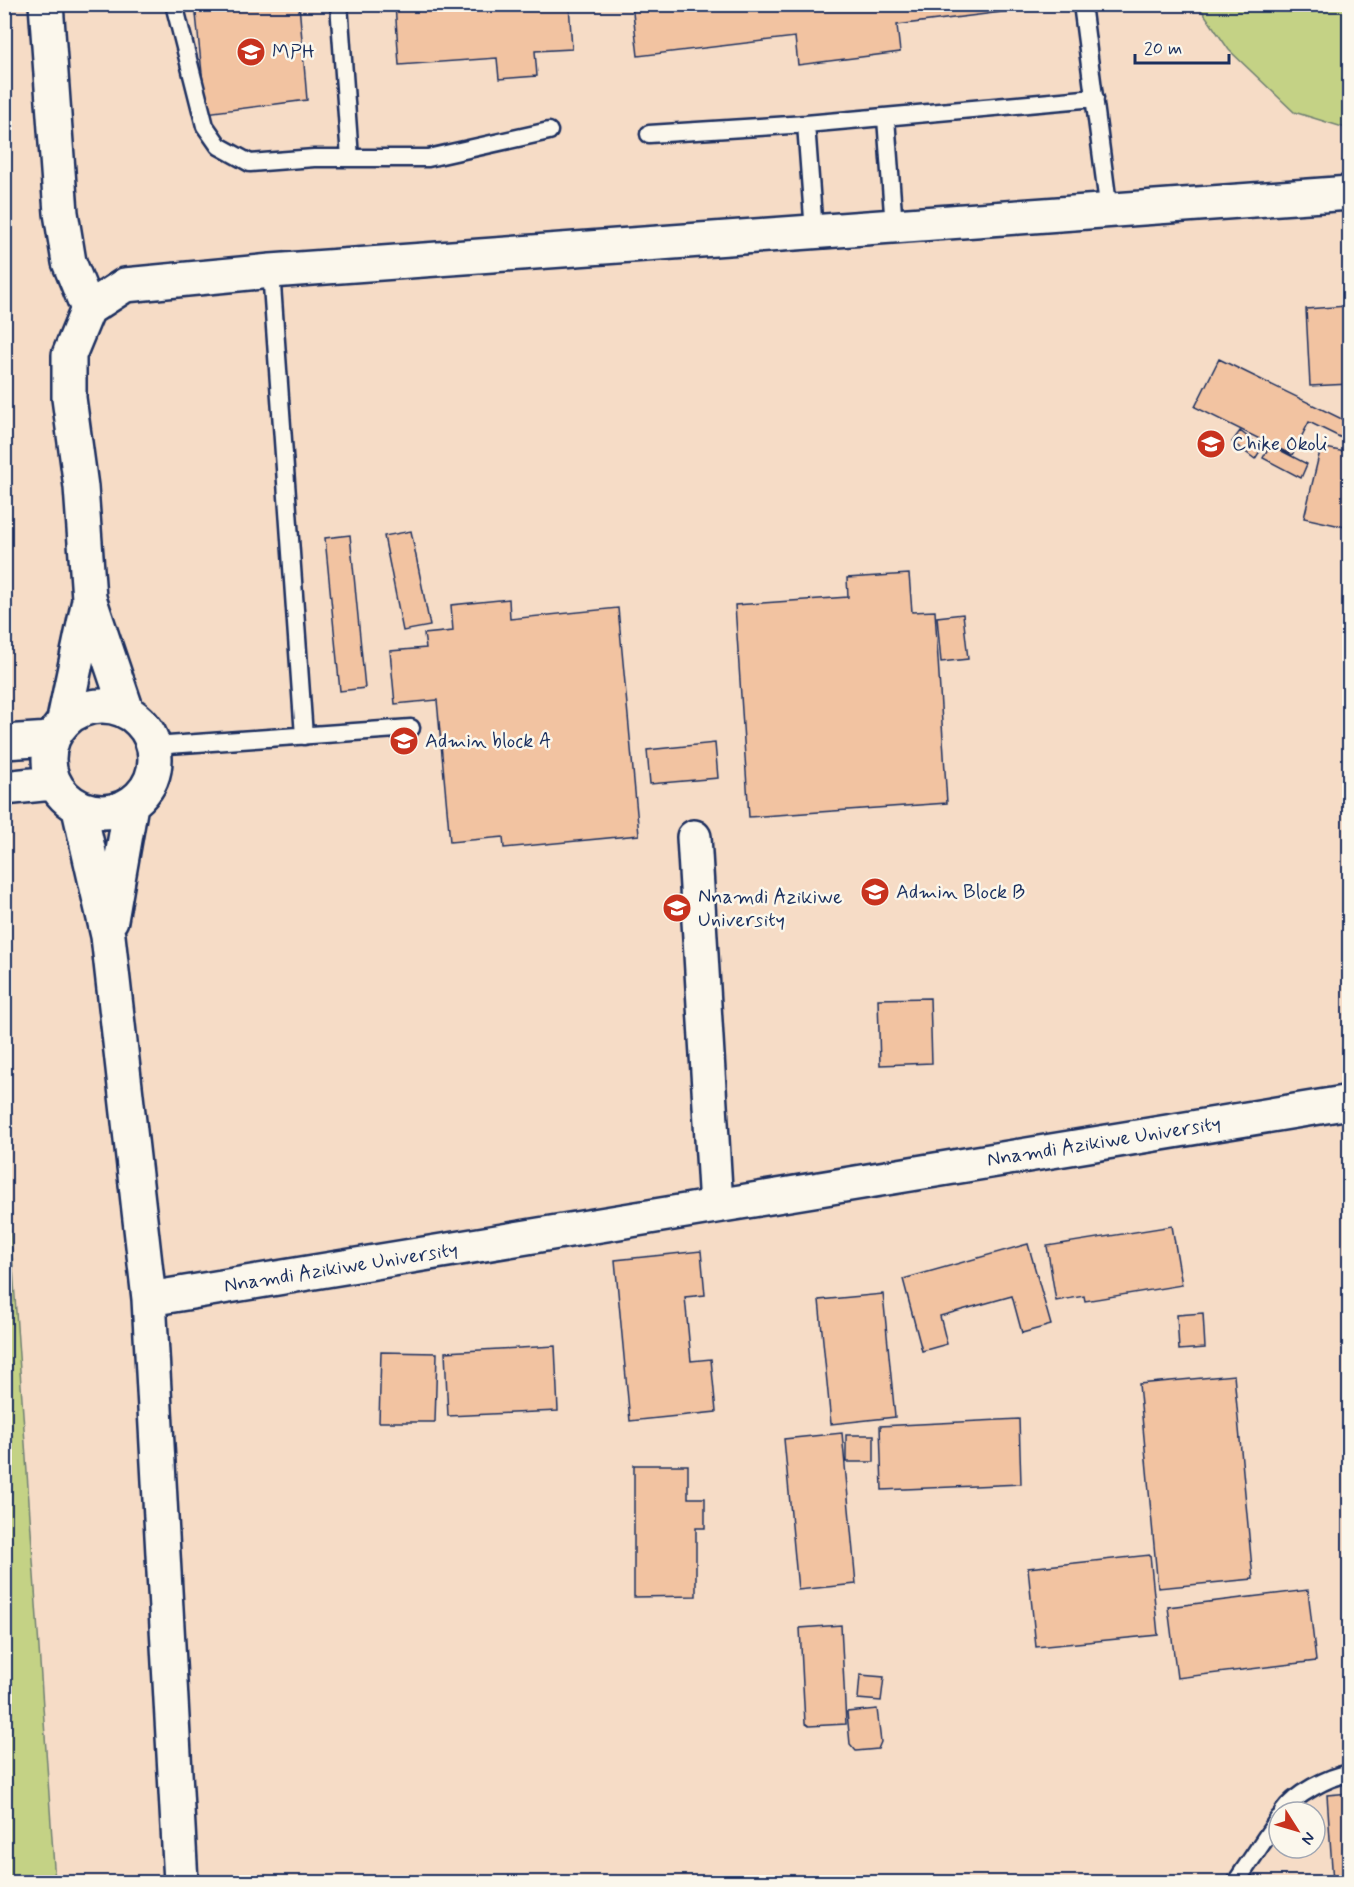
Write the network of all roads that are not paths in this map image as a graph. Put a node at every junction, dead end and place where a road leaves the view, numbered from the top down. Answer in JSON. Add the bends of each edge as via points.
{"nodes":[{"id":1,"x":46,"y":4,"type":"edge"},
{"id":2,"x":174,"y":4,"type":"edge"},
{"id":3,"x":339,"y":4,"type":"edge"},
{"id":4,"x":1083,"y":4,"type":"edge"},
{"id":5,"x":1095,"y":98,"type":"junction"},
{"id":6,"x":886,"y":118,"type":"junction"},
{"id":7,"x":806,"y":124,"type":"junction"},
{"id":8,"x":549,"y":131,"type":"dead end"},
{"id":9,"x":649,"y":134,"type":"dead end"},
{"id":10,"x":350,"y":158,"type":"junction"},
{"id":11,"x":1350,"y":194,"type":"edge"},
{"id":12,"x":1109,"y":212,"type":"junction"},
{"id":13,"x":894,"y":227,"type":"junction"},
{"id":14,"x":814,"y":232,"type":"junction"},
{"id":15,"x":271,"y":271,"type":"junction"},
{"id":16,"x":88,"y":309,"type":"junction"},
{"id":17,"x":89,"y":598,"type":"junction"},
{"id":18,"x":127,"y":711,"type":"junction"},
{"id":19,"x":411,"y":728,"type":"dead end"},
{"id":20,"x":58,"y":730,"type":"junction"},
{"id":21,"x":304,"y":736,"type":"junction"},
{"id":22,"x":4,"y":742,"type":"edge"},
{"id":23,"x":154,"y":746,"type":"junction"},
{"id":24,"x":52,"y":783,"type":"junction"},
{"id":25,"x":4,"y":788,"type":"edge"},
{"id":26,"x":130,"y":805,"type":"junction"},
{"id":27,"x":79,"y":809,"type":"junction"},
{"id":28,"x":694,"y":837,"type":"dead end"},
{"id":29,"x":108,"y":936,"type":"junction"},
{"id":30,"x":1350,"y":1102,"type":"edge"},
{"id":31,"x":716,"y":1206,"type":"junction"},
{"id":32,"x":148,"y":1299,"type":"junction"},
{"id":33,"x":1350,"y":1773,"type":"edge"},
{"id":34,"x":1294,"y":1800,"type":"edge"},
{"id":35,"x":1267,"y":1836,"type":"edge"},
{"id":36,"x":181,"y":1882,"type":"edge"},
{"id":37,"x":1236,"y":1882,"type":"edge"}],
"edges":[{"from":1,"to":16,"type":"street","via":[[61,213],[69,262]]},
{"from":2,"to":10,"type":"lane","via":[[205,126],[219,146],[250,163]]},
{"from":3,"to":10,"type":"lane"},
{"from":4,"to":5,"type":"lane"},
{"from":5,"to":6,"type":"lane"},
{"from":5,"to":12,"type":"lane"},
{"from":6,"to":7,"type":"lane"},
{"from":6,"to":13,"type":"lane"},
{"from":7,"to":9,"type":"lane"},
{"from":7,"to":14,"type":"lane"},
{"from":8,"to":10,"type":"lane","via":[[428,158]]},
{"from":11,"to":12,"type":"street"},
{"from":12,"to":13,"type":"street"},
{"from":13,"to":14,"type":"street"},
{"from":14,"to":15,"type":"street"},
{"from":15,"to":16,"type":"street","via":[[125,285]]},
{"from":15,"to":21,"type":"lane"},
{"from":16,"to":17,"type":"street","via":[[69,355],[69,398]]},
{"from":17,"to":18,"type":"street"},
{"from":17,"to":20,"type":"street"},
{"from":18,"to":20,"type":"street","via":[[106,705],[83,708]]},
{"from":18,"to":23,"type":"street","via":[[144,725]]},
{"from":19,"to":21,"type":"lane"},
{"from":20,"to":22,"type":"street"},
{"from":20,"to":24,"type":"street","via":[[47,761]]},
{"from":21,"to":23,"type":"lane"},
{"from":23,"to":26,"type":"street","via":[[155,768],[147,789]]},
{"from":24,"to":25,"type":"street"},
{"from":24,"to":27,"type":"street"},
{"from":26,"to":27,"type":"street","via":[[105,814]]},
{"from":26,"to":29,"type":"street"},
{"from":27,"to":29,"type":"street"},
{"from":28,"to":31,"type":"street"},
{"from":29,"to":32,"type":"street"},
{"from":30,"to":31,"type":"street","name":"Nnamdi Azikiwe University"},
{"from":31,"to":32,"type":"street","name":"Nnamdi Azikiwe University"},
{"from":32,"to":36,"type":"street"},
{"from":33,"to":34,"type":"lane","via":[[1333,1776]]},
{"from":35,"to":37,"type":"lane"}]}
